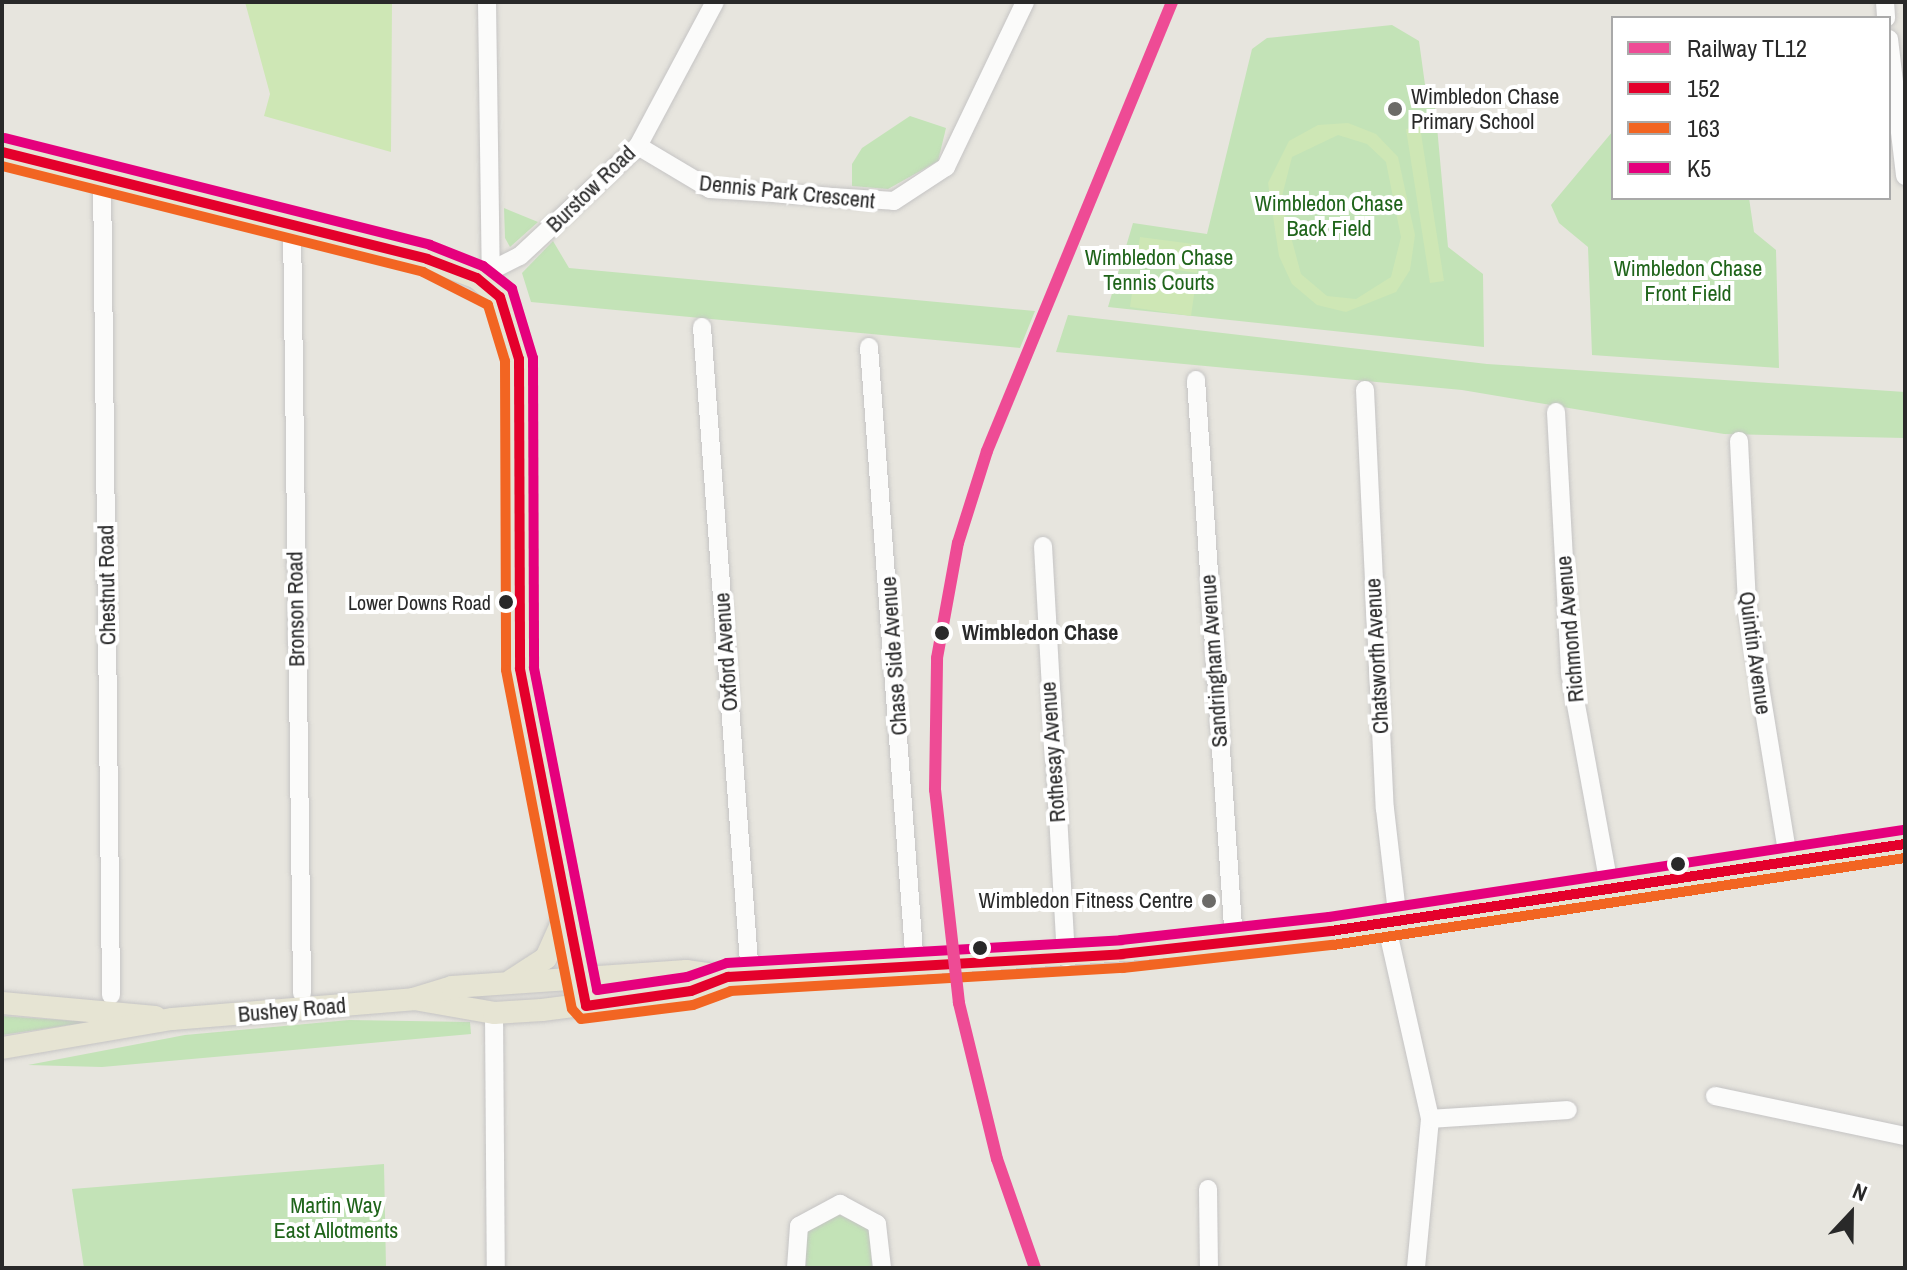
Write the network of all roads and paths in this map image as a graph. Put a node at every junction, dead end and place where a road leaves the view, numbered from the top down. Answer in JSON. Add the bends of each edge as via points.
{"nodes":[{"id":1,"x":487,"y":2,"type":"edge"},
{"id":2,"x":715,"y":2,"type":"edge"},
{"id":3,"x":1025,"y":2,"type":"edge"},
{"id":4,"x":1891,"y":56,"type":"edge"},
{"id":5,"x":638,"y":146,"type":"junction"},
{"id":6,"x":2,"y":152,"type":"edge"},
{"id":7,"x":102,"y":174,"type":"junction"},
{"id":8,"x":1905,"y":176,"type":"edge"},
{"id":9,"x":292,"y":224,"type":"junction"},
{"id":10,"x":491,"y":279,"type":"junction"},
{"id":11,"x":702,"y":327,"type":"dead end"},
{"id":12,"x":869,"y":347,"type":"dead end"},
{"id":13,"x":1196,"y":380,"type":"dead end"},
{"id":14,"x":1365,"y":390,"type":"dead end"},
{"id":15,"x":1556,"y":412,"type":"dead end"},
{"id":16,"x":1739,"y":441,"type":"dead end"},
{"id":17,"x":1043,"y":546,"type":"dead end"},
{"id":18,"x":1905,"y":844,"type":"edge"},
{"id":19,"x":1789,"y":863,"type":"junction"},
{"id":20,"x":1610,"y":891,"type":"junction"},
{"id":21,"x":568,"y":909,"type":"junction"},
{"id":22,"x":1392,"y":922,"type":"junction"},
{"id":23,"x":1234,"y":942,"type":"junction"},
{"id":24,"x":1066,"y":957,"type":"junction"},
{"id":25,"x":915,"y":966,"type":"junction"},
{"id":26,"x":739,"y":976,"type":"junction"},
{"id":27,"x":581,"y":980,"type":"junction"},
{"id":28,"x":507,"y":982,"type":"junction"},
{"id":29,"x":302,"y":993,"type":"dead end"},
{"id":30,"x":111,"y":995,"type":"dead end"},
{"id":31,"x":413,"y":999,"type":"junction"},
{"id":32,"x":2,"y":1003,"type":"edge"},
{"id":33,"x":586,"y":1006,"type":"junction"},
{"id":34,"x":494,"y":1013,"type":"junction"},
{"id":35,"x":172,"y":1019,"type":"junction"},
{"id":36,"x":2,"y":1048,"type":"edge"},
{"id":37,"x":1715,"y":1096,"type":"dead end"},
{"id":38,"x":1568,"y":1110,"type":"dead end"},
{"id":39,"x":1430,"y":1119,"type":"junction"},
{"id":40,"x":1905,"y":1136,"type":"edge"},
{"id":41,"x":1208,"y":1189,"type":"dead end"},
{"id":42,"x":496,"y":1268,"type":"edge"},
{"id":43,"x":796,"y":1268,"type":"edge"},
{"id":44,"x":882,"y":1268,"type":"edge"},
{"id":45,"x":1209,"y":1268,"type":"edge"},
{"id":46,"x":1416,"y":1268,"type":"edge"}],
"edges":[{"from":1,"to":10,"type":"street"},
{"from":2,"to":5,"type":"street","name":"Burstow Road"},
{"from":3,"to":5,"type":"street","name":"Dennis Park Crescent","via":[[946,167],[894,201],[710,189]]},
{"from":4,"to":8,"type":"street"},
{"from":5,"to":10,"type":"street","name":"Burstow Road"},
{"from":6,"to":7,"type":"main road"},
{"from":7,"to":9,"type":"main road"},
{"from":7,"to":30,"type":"street","name":"Chestnut Road"},
{"from":9,"to":10,"type":"main road"},
{"from":9,"to":29,"type":"street","name":"Bronson Road"},
{"from":10,"to":21,"type":"main road","via":[[512,322],[519,359],[520,669]]},
{"from":11,"to":26,"type":"street","name":"Oxford Avenue"},
{"from":12,"to":25,"type":"street","name":"Chase Side Avenue"},
{"from":13,"to":23,"type":"street","name":"Sandringham Avenue"},
{"from":14,"to":22,"type":"street","name":"Chatsworth Avenue"},
{"from":15,"to":20,"type":"street","name":"Richmond Avenue","via":[[1570,672]]},
{"from":16,"to":19,"type":"street","name":"Quintin Avenue","via":[[1747,607]]},
{"from":17,"to":24,"type":"street","name":"Rothesay Avenue"},
{"from":18,"to":19,"type":"main road"},
{"from":19,"to":20,"type":"main road"},
{"from":20,"to":22,"type":"main road"},
{"from":21,"to":27,"type":"main road"},
{"from":21,"to":28,"type":"main road","via":[[546,958]]},
{"from":22,"to":23,"type":"main road"},
{"from":22,"to":39,"type":"street","name":"Chatsworth Avenue"},
{"from":23,"to":24,"type":"main road"},
{"from":24,"to":25,"type":"main road"},
{"from":25,"to":26,"type":"main road"},
{"from":26,"to":27,"type":"main road","name":"Bushey Road","via":[[686,971]]},
{"from":26,"to":33,"type":"main road","name":"Bushey Road","via":[[691,991]]},
{"from":27,"to":28,"type":"main road","name":"Bushey Road"},
{"from":27,"to":33,"type":"main road"},
{"from":28,"to":31,"type":"main road","name":"Bushey Road"},
{"from":31,"to":34,"type":"main road","name":"Bushey Road"},
{"from":31,"to":35,"type":"main road","name":"Bushey Road"},
{"from":32,"to":35,"type":"main road","name":"Bushey Road"},
{"from":33,"to":34,"type":"main road","name":"Bushey Road"},
{"from":34,"to":42,"type":"street"},
{"from":35,"to":36,"type":"main road","name":"Bushey Road"},
{"from":37,"to":40,"type":"street"},
{"from":38,"to":39,"type":"street"},
{"from":39,"to":46,"type":"street","name":"Chatsworth Avenue"},
{"from":41,"to":45,"type":"street"},
{"from":43,"to":44,"type":"street","via":[[799,1226],[840,1204],[877,1224]]}]}
